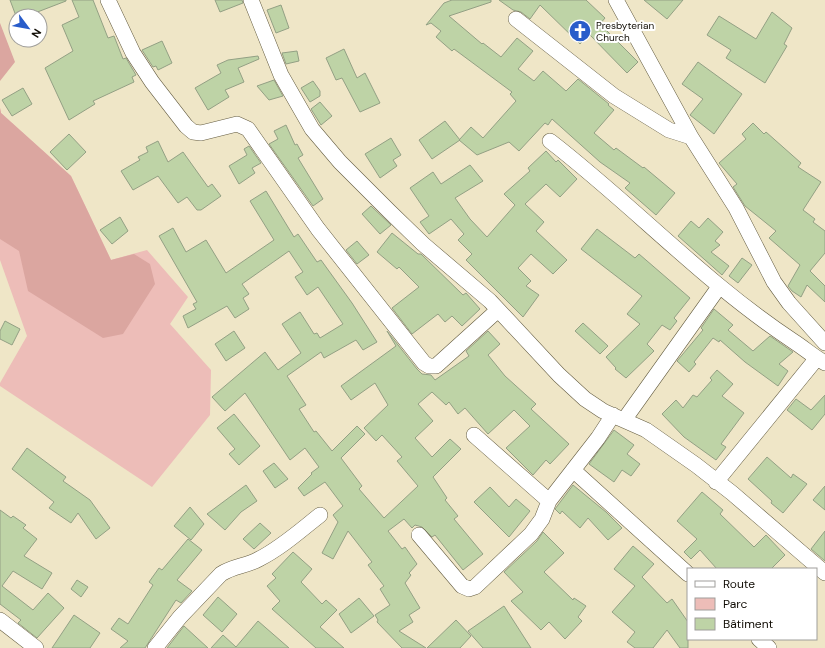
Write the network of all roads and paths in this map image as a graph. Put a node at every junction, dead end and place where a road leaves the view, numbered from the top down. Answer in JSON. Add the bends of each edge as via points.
{"nodes":[{"id":1,"x":108,"y":0,"type":"edge"},
{"id":2,"x":251,"y":0,"type":"edge"},
{"id":3,"x":616,"y":0,"type":"edge"},
{"id":4,"x":516,"y":19,"type":"dead end"},
{"id":5,"x":691,"y":137,"type":"junction"},
{"id":6,"x":550,"y":141,"type":"dead end"},
{"id":7,"x":719,"y":287,"type":"junction"},
{"id":8,"x":498,"y":310,"type":"junction"},
{"id":9,"x":825,"y":343,"type":"edge"},
{"id":10,"x":821,"y":361,"type":"edge"},
{"id":11,"x":619,"y":418,"type":"junction"},
{"id":12,"x":474,"y":435,"type":"dead end"},
{"id":13,"x":573,"y":470,"type":"junction"},
{"id":14,"x":716,"y":482,"type":"junction"},
{"id":15,"x":548,"y":501,"type":"junction"},
{"id":16,"x":320,"y":515,"type":"dead end"},
{"id":17,"x":419,"y":535,"type":"dead end"},
{"id":18,"x":825,"y":572,"type":"edge"},
{"id":19,"x":687,"y":573,"type":"edge"},
{"id":20,"x":0,"y":620,"type":"edge"},
{"id":21,"x":760,"y":640,"type":"edge"},
{"id":22,"x":36,"y":648,"type":"edge"},
{"id":23,"x":155,"y":648,"type":"edge"},
{"id":24,"x":769,"y":648,"type":"edge"}],
"edges":[{"from":1,"to":8,"type":"street","via":[[133,53],[186,126],[193,132],[201,133],[232,124],[241,125],[248,130],[318,229],[424,363],[436,366]]},
{"from":2,"to":8,"type":"street","via":[[281,75],[312,129],[323,143],[423,244]]},
{"from":3,"to":5,"type":"street"},
{"from":4,"to":5,"type":"street","via":[[614,96],[669,130]]},
{"from":5,"to":9,"type":"street","via":[[736,208],[774,282]]},
{"from":6,"to":7,"type":"street","via":[[587,170]]},
{"from":7,"to":10,"type":"street"},
{"from":7,"to":11,"type":"street"},
{"from":8,"to":11,"type":"street","via":[[585,399]]},
{"from":10,"to":14,"type":"street"},
{"from":11,"to":13,"type":"street"},
{"from":11,"to":14,"type":"street","via":[[646,430]]},
{"from":12,"to":15,"type":"street"},
{"from":13,"to":15,"type":"street"},
{"from":13,"to":19,"type":"street"},
{"from":14,"to":18,"type":"street"},
{"from":15,"to":17,"type":"street","via":[[542,519],[531,534],[475,587],[469,589],[462,586]]},
{"from":16,"to":23,"type":"street","via":[[258,560],[228,569],[221,574]]},
{"from":20,"to":22,"type":"street"},
{"from":21,"to":24,"type":"street"}]}
